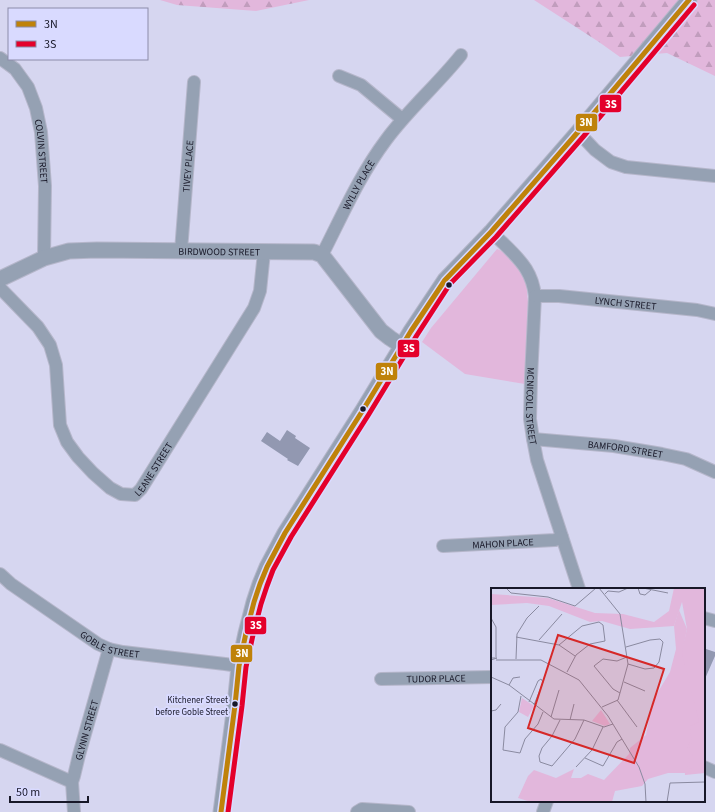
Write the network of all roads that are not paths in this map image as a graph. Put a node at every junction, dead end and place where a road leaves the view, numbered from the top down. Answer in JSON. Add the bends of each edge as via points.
{"nodes":[{"id":1,"x":690,"y":0,"type":"edge"},
{"id":2,"x":460,"y":55,"type":"dead end"},
{"id":3,"x":0,"y":58,"type":"edge"},
{"id":4,"x":339,"y":76,"type":"dead end"},
{"id":5,"x":194,"y":82,"type":"dead end"},
{"id":6,"x":402,"y":119,"type":"junction"},
{"id":7,"x":578,"y":132,"type":"junction"},
{"id":8,"x":715,"y":176,"type":"edge"},
{"id":9,"x":491,"y":232,"type":"junction"},
{"id":10,"x":181,"y":251,"type":"junction"},
{"id":11,"x":264,"y":252,"type":"junction"},
{"id":12,"x":322,"y":255,"type":"junction"},
{"id":13,"x":44,"y":258,"type":"junction"},
{"id":14,"x":0,"y":279,"type":"edge"},
{"id":15,"x":0,"y":288,"type":"edge"},
{"id":16,"x":535,"y":296,"type":"junction"},
{"id":17,"x":715,"y":314,"type":"edge"},
{"id":18,"x":402,"y":346,"type":"junction"},
{"id":19,"x":533,"y":439,"type":"junction"},
{"id":20,"x":715,"y":472,"type":"edge"},
{"id":21,"x":562,"y":537,"type":"junction"},
{"id":22,"x":443,"y":546,"type":"dead end"},
{"id":23,"x":0,"y":574,"type":"edge"},
{"id":24,"x":579,"y":588,"type":"edge"},
{"id":25,"x":705,"y":618,"type":"edge"},
{"id":26,"x":715,"y":621,"type":"edge"},
{"id":27,"x":109,"y":649,"type":"junction"},
{"id":28,"x":240,"y":666,"type":"junction"},
{"id":29,"x":491,"y":677,"type":"edge"},
{"id":30,"x":381,"y":678,"type":"dead end"},
{"id":31,"x":0,"y":750,"type":"edge"},
{"id":32,"x":705,"y":767,"type":"edge"},
{"id":33,"x":715,"y":772,"type":"edge"},
{"id":34,"x":72,"y":782,"type":"junction"},
{"id":35,"x":547,"y":802,"type":"edge"},
{"id":36,"x":74,"y":812,"type":"edge"},
{"id":37,"x":221,"y":812,"type":"edge"},
{"id":38,"x":357,"y":812,"type":"edge"},
{"id":39,"x":409,"y":812,"type":"edge"},
{"id":40,"x":544,"y":812,"type":"edge"}],
"edges":[{"from":1,"to":7,"type":"street"},
{"from":2,"to":6,"type":"street","name":"WYLLY PLACE"},
{"from":3,"to":13,"type":"street","name":"COLVIN STREET","via":[[15,69],[28,86],[42,132],[45,186]]},
{"from":4,"to":6,"type":"street","via":[[361,85]]},
{"from":5,"to":10,"type":"street","name":"TIVEY PLACE"},
{"from":6,"to":12,"type":"street","name":"WYLLY PLACE","via":[[363,175]]},
{"from":7,"to":8,"type":"street","via":[[611,162],[626,167]]},
{"from":7,"to":9,"type":"street"},
{"from":9,"to":16,"type":"street","name":"MCNICOLL STREET","via":[[511,250],[526,269]]},
{"from":9,"to":18,"type":"street","via":[[445,280]]},
{"from":10,"to":11,"type":"street","name":"BIRDWOOD STREET"},
{"from":10,"to":13,"type":"street","name":"BIRDWOOD STREET","via":[[69,251]]},
{"from":11,"to":12,"type":"street","name":"BIRDWOOD STREET","via":[[314,252]]},
{"from":11,"to":15,"type":"street","name":"LEANE STREET","via":[[260,291],[254,308],[135,495],[121,494],[110,488],[92,473],[67,442],[60,425],[56,365],[50,345],[38,327]]},
{"from":12,"to":18,"type":"street","via":[[381,330]]},
{"from":13,"to":14,"type":"street","name":"BIRDWOOD STREET"},
{"from":16,"to":17,"type":"street","name":"LYNCH STREET","via":[[559,296]]},
{"from":16,"to":19,"type":"street","name":"MCNICOLL STREET","via":[[530,419]]},
{"from":18,"to":28,"type":"street","via":[[285,533],[271,560],[254,602]]},
{"from":19,"to":20,"type":"street","name":"BAMFORD STREET","via":[[614,446],[662,454],[686,459]]},
{"from":19,"to":21,"type":"street","name":"MCNICOLL STREET","via":[[537,460]]},
{"from":21,"to":22,"type":"street","name":"MAHON PLACE","via":[[555,540]]},
{"from":21,"to":24,"type":"street","name":"MCNICOLL STREET"},
{"from":23,"to":27,"type":"street","name":"GOBLE STREET","via":[[98,644]]},
{"from":25,"to":26,"type":"street"},
{"from":27,"to":28,"type":"street","name":"GOBLE STREET"},
{"from":27,"to":34,"type":"street","name":"GLYNN STREET"},
{"from":28,"to":37,"type":"street"},
{"from":29,"to":30,"type":"street","name":"TUDOR PLACE"},
{"from":31,"to":34,"type":"street"},
{"from":32,"to":33,"type":"street"},
{"from":34,"to":36,"type":"street","name":"GLYNN STREET"},
{"from":35,"to":40,"type":"street"},
{"from":38,"to":39,"type":"street","via":[[362,809]]}]}
